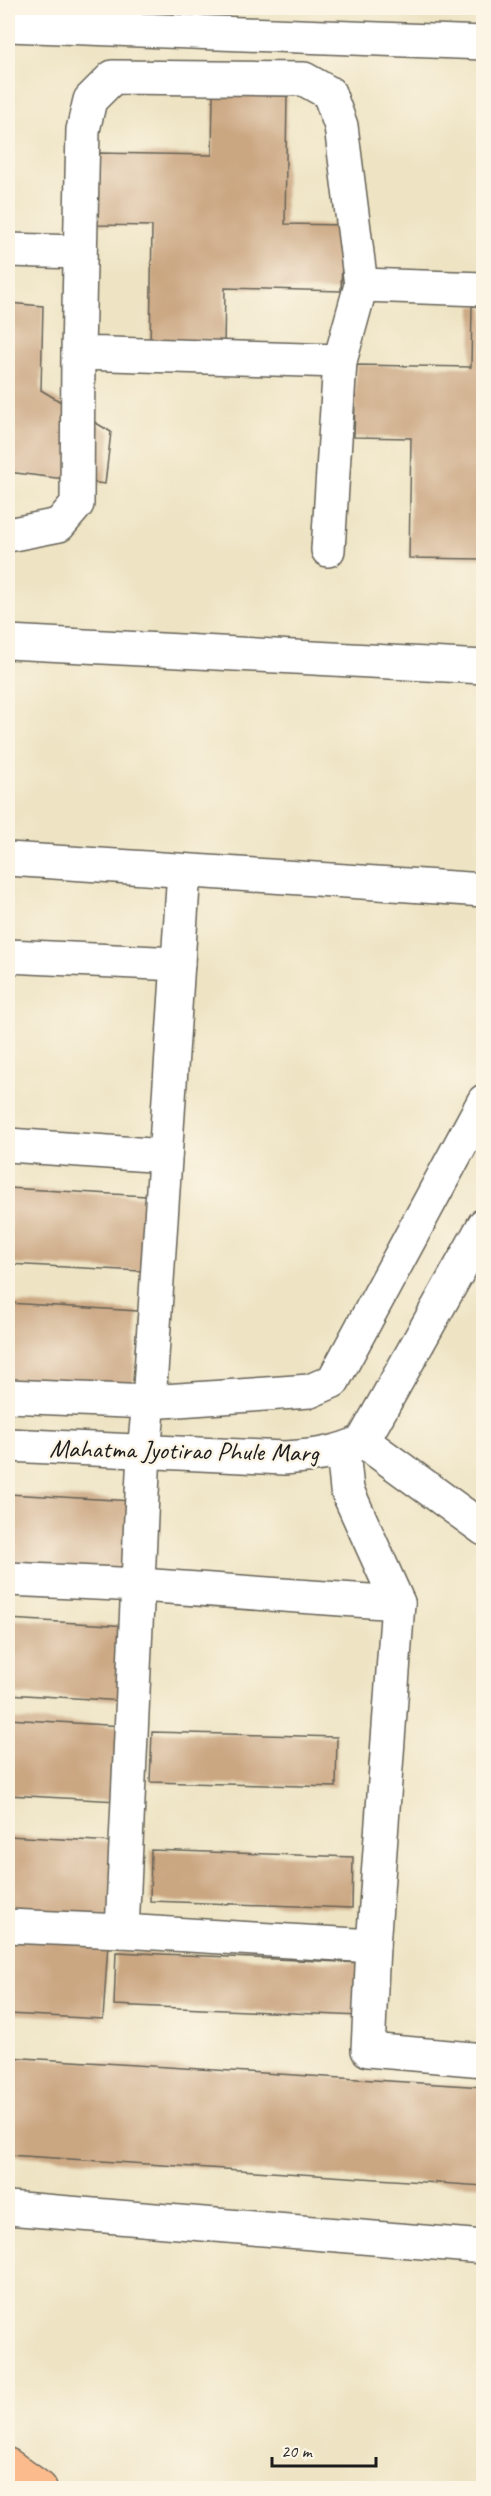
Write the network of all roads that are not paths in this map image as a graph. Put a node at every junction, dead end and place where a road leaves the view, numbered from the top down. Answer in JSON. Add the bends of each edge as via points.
{"nodes":[{"id":1,"x":8,"y":25,"type":"edge"},
{"id":2,"x":483,"y":43,"type":"edge"},
{"id":3,"x":8,"y":250,"type":"edge"},
{"id":4,"x":79,"y":252,"type":"junction"},
{"id":5,"x":361,"y":285,"type":"junction"},
{"id":6,"x":483,"y":290,"type":"edge"},
{"id":7,"x":78,"y":353,"type":"junction"},
{"id":8,"x":340,"y":361,"type":"junction"},
{"id":9,"x":8,"y":535,"type":"edge"},
{"id":10,"x":328,"y":550,"type":"dead end"},
{"id":11,"x":8,"y":642,"type":"edge"},
{"id":12,"x":483,"y":667,"type":"edge"},
{"id":13,"x":8,"y":859,"type":"edge"},
{"id":14,"x":184,"y":871,"type":"junction"},
{"id":15,"x":483,"y":890,"type":"edge"},
{"id":16,"x":8,"y":956,"type":"edge"},
{"id":17,"x":178,"y":964,"type":"junction"},
{"id":18,"x":483,"y":1101,"type":"edge"},
{"id":19,"x":8,"y":1145,"type":"edge"},
{"id":20,"x":165,"y":1156,"type":"junction"},
{"id":21,"x":483,"y":1225,"type":"edge"},
{"id":22,"x":8,"y":1396,"type":"edge"},
{"id":23,"x":149,"y":1402,"type":"junction"},
{"id":24,"x":8,"y":1445,"type":"edge"},
{"id":25,"x":353,"y":1446,"type":"junction"},
{"id":26,"x":144,"y":1451,"type":"junction"},
{"id":27,"x":483,"y":1529,"type":"edge"},
{"id":28,"x":8,"y":1579,"type":"edge"},
{"id":29,"x":140,"y":1585,"type":"junction"},
{"id":30,"x":398,"y":1603,"type":"junction"},
{"id":31,"x":8,"y":1926,"type":"edge"},
{"id":32,"x":122,"y":1931,"type":"junction"},
{"id":33,"x":373,"y":1946,"type":"junction"},
{"id":34,"x":483,"y":2060,"type":"edge"},
{"id":35,"x":8,"y":2208,"type":"edge"},
{"id":36,"x":483,"y":2247,"type":"edge"},
{"id":37,"x":8,"y":2465,"type":"edge"},
{"id":38,"x":40,"y":2488,"type":"edge"}],
"edges":[{"from":1,"to":2,"type":"street"},
{"from":3,"to":4,"type":"street"},
{"from":4,"to":5,"type":"street","via":[[83,130],[90,100],[113,77],[304,79],[329,93],[341,126]]},
{"from":4,"to":7,"type":"street"},
{"from":5,"to":6,"type":"street"},
{"from":5,"to":8,"type":"street"},
{"from":7,"to":8,"type":"street"},
{"from":7,"to":9,"type":"street","via":[[77,504],[59,525]]},
{"from":8,"to":10,"type":"street"},
{"from":11,"to":12,"type":"street"},
{"from":13,"to":14,"type":"street"},
{"from":14,"to":15,"type":"street"},
{"from":14,"to":17,"type":"street"},
{"from":16,"to":17,"type":"street"},
{"from":17,"to":20,"type":"street"},
{"from":18,"to":23,"type":"street","via":[[333,1381],[310,1391]]},
{"from":19,"to":20,"type":"street"},
{"from":20,"to":23,"type":"street"},
{"from":21,"to":25,"type":"street"},
{"from":22,"to":23,"type":"street"},
{"from":23,"to":26,"type":"street"},
{"from":24,"to":26,"type":"street","name":"Mahatma Jyotirao Phule Marg"},
{"from":25,"to":26,"type":"street","name":"Mahatma Jyotirao Phule Marg","via":[[326,1455],[284,1458]]},
{"from":25,"to":27,"type":"street"},
{"from":25,"to":30,"type":"street","via":[[347,1490]]},
{"from":26,"to":29,"type":"street"},
{"from":28,"to":29,"type":"street"},
{"from":29,"to":30,"type":"street"},
{"from":29,"to":32,"type":"street"},
{"from":30,"to":33,"type":"street"},
{"from":31,"to":32,"type":"street"},
{"from":32,"to":33,"type":"street"},
{"from":33,"to":34,"type":"street","via":[[368,2050]]},
{"from":35,"to":36,"type":"street"},
{"from":37,"to":38,"type":"main road"}]}
